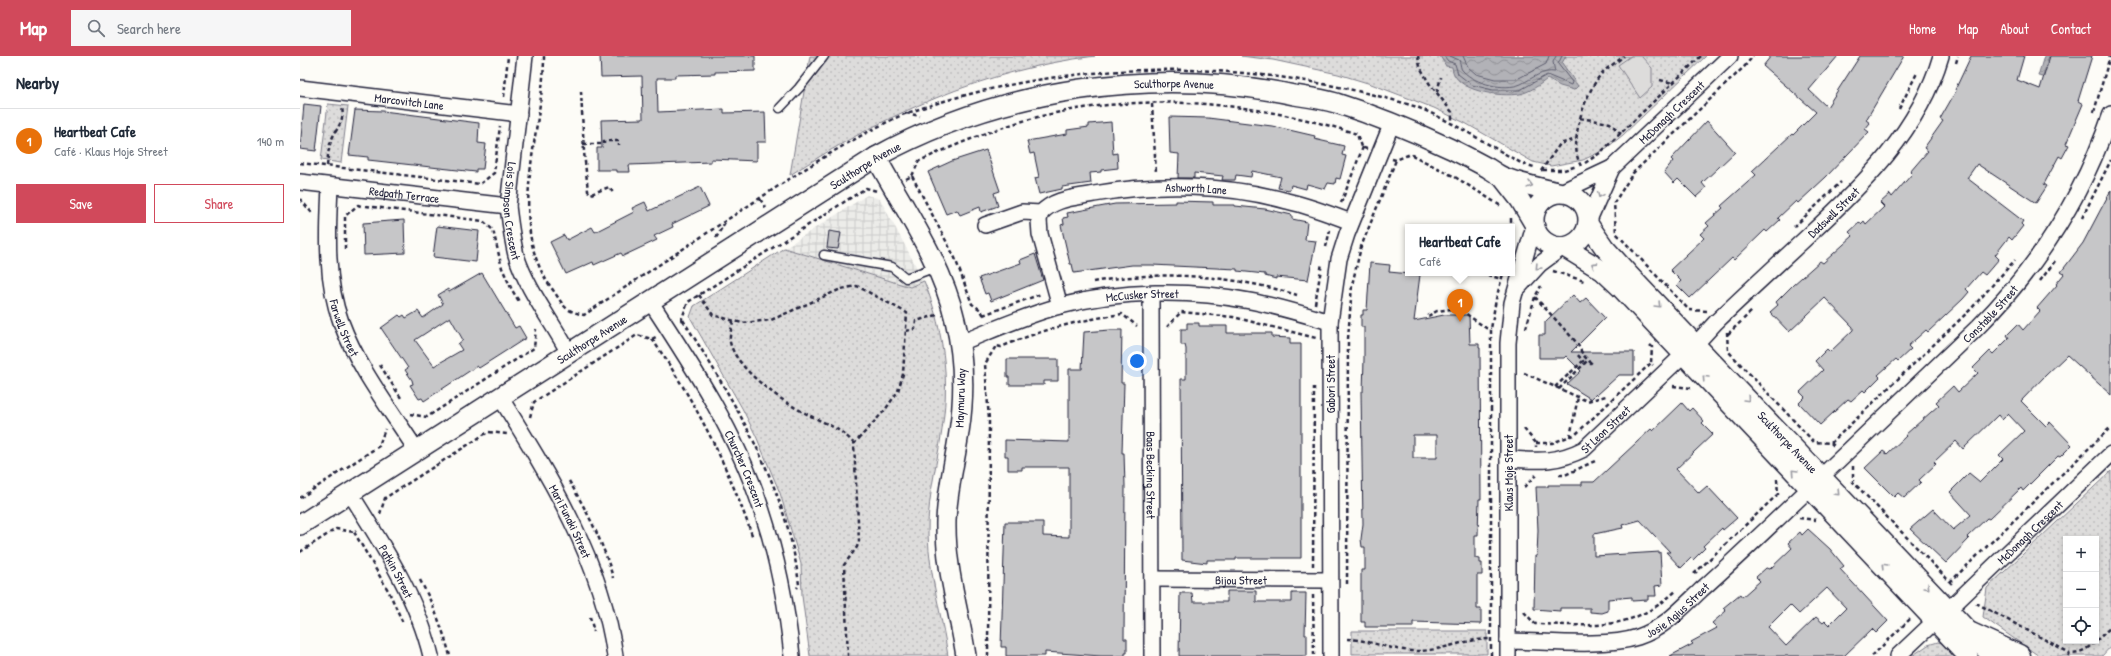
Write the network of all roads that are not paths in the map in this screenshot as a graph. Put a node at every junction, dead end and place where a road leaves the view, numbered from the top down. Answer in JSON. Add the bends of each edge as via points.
{"nodes":[{"id":1,"x":525,"y":56,"type":"edge"},
{"id":2,"x":824,"y":56,"type":"edge"},
{"id":3,"x":1730,"y":56,"type":"edge"},
{"id":4,"x":1941,"y":56,"type":"edge"},
{"id":5,"x":300,"y":88,"type":"edge"},
{"id":6,"x":780,"y":108,"type":"dead end"},
{"id":7,"x":519,"y":114,"type":"junction"},
{"id":8,"x":2111,"y":114,"type":"edge"},
{"id":9,"x":1392,"y":124,"type":"junction"},
{"id":10,"x":876,"y":157,"type":"junction"},
{"id":11,"x":1612,"y":168,"type":"junction"},
{"id":12,"x":1502,"y":177,"type":"junction"},
{"id":13,"x":300,"y":182,"type":"edge"},
{"id":14,"x":330,"y":186,"type":"junction"},
{"id":15,"x":1560,"y":192,"type":"junction"},
{"id":16,"x":508,"y":206,"type":"junction"},
{"id":17,"x":1041,"y":213,"type":"junction"},
{"id":18,"x":1351,"y":222,"type":"junction"},
{"id":19,"x":1588,"y":223,"type":"junction"},
{"id":20,"x":985,"y":224,"type":"dead end"},
{"id":21,"x":1534,"y":224,"type":"junction"},
{"id":22,"x":1563,"y":247,"type":"junction"},
{"id":23,"x":824,"y":255,"type":"dead end"},
{"id":24,"x":936,"y":267,"type":"junction"},
{"id":25,"x":1516,"y":291,"type":"junction"},
{"id":26,"x":1151,"y":294,"type":"junction"},
{"id":27,"x":650,"y":301,"type":"junction"},
{"id":28,"x":1060,"y":306,"type":"junction"},
{"id":29,"x":1330,"y":322,"type":"junction"},
{"id":30,"x":960,"y":342,"type":"junction"},
{"id":31,"x":1689,"y":350,"type":"junction"},
{"id":32,"x":569,"y":353,"type":"junction"},
{"id":33,"x":500,"y":397,"type":"junction"},
{"id":34,"x":417,"y":451,"type":"junction"},
{"id":35,"x":2111,"y":454,"type":"edge"},
{"id":36,"x":1508,"y":459,"type":"junction"},
{"id":37,"x":1815,"y":482,"type":"junction"},
{"id":38,"x":350,"y":493,"type":"junction"},
{"id":39,"x":300,"y":525,"type":"edge"},
{"id":40,"x":1152,"y":579,"type":"junction"},
{"id":41,"x":1330,"y":580,"type":"junction"},
{"id":42,"x":1942,"y":615,"type":"junction"},
{"id":43,"x":1971,"y":634,"type":"junction"},
{"id":44,"x":1508,"y":649,"type":"edge"},
{"id":45,"x":431,"y":656,"type":"edge"},
{"id":46,"x":615,"y":656,"type":"edge"},
{"id":47,"x":792,"y":656,"type":"edge"},
{"id":48,"x":966,"y":656,"type":"edge"},
{"id":49,"x":1152,"y":656,"type":"edge"},
{"id":50,"x":1331,"y":656,"type":"edge"},
{"id":51,"x":1898,"y":656,"type":"edge"},
{"id":52,"x":1968,"y":656,"type":"edge"},
{"id":53,"x":1992,"y":656,"type":"edge"},
{"id":54,"x":2019,"y":656,"type":"edge"}],
"edges":[{"from":1,"to":7,"type":"street","name":"Lois Simpson Crescent"},
{"from":2,"to":6,"type":"lane"},
{"from":3,"to":11,"type":"street","name":"McDonagh Crescent"},
{"from":4,"to":31,"type":"street","name":"Dadswell Street","via":[[1921,105],[1884,161],[1854,194],[1711,316]]},
{"from":5,"to":7,"type":"street","name":"Marcovitch Lane"},
{"from":7,"to":16,"type":"street","name":"Lois Simpson Crescent"},
{"from":8,"to":37,"type":"street","name":"Constable Street","via":[[2080,189],[2034,263],[1977,328]]},
{"from":9,"to":10,"type":"street","name":"Sculthorpe Avenue","via":[[1335,103],[1271,90],[1196,83],[1135,83],[1063,92],[992,109],[924,133]]},
{"from":9,"to":12,"type":"street","name":"Sculthorpe Avenue","via":[[1448,148]]},
{"from":9,"to":18,"type":"street","name":"Gabori Street"},
{"from":10,"to":24,"type":"street","name":"Maymuru Way"},
{"from":10,"to":27,"type":"street","name":"Sculthorpe Avenue"},
{"from":11,"to":15,"type":"street","name":"McDonagh Crescent"},
{"from":11,"to":19,"type":"street","name":"McDonagh Crescent","one_way":true},
{"from":12,"to":15,"type":"street","name":"Sculthorpe Avenue","one_way":true},
{"from":12,"to":21,"type":"street","name":"Sculthorpe Avenue"},
{"from":13,"to":14,"type":"street","name":"Redpath Terrace"},
{"from":14,"to":16,"type":"street","name":"Redpath Terrace"},
{"from":14,"to":34,"type":"street","name":"Farwell Street","via":[[329,255],[331,282],[340,321],[366,373]]},
{"from":15,"to":19,"type":"street","via":[[1570,194],[1581,202],[1588,213]]},
{"from":15,"to":21,"type":"street","via":[[1540,202],[1536,208]]},
{"from":16,"to":32,"type":"street","name":"Lois Simpson Crescent","via":[[515,248],[522,271]]},
{"from":17,"to":18,"type":"street","name":"Ashworth Lane","via":[[1056,202],[1067,199],[1157,187],[1210,189],[1287,200]]},
{"from":17,"to":20,"type":"street","via":[[1022,212]]},
{"from":17,"to":28,"type":"street","via":[[1040,234]]},
{"from":18,"to":29,"type":"street","name":"Gabori Street","via":[[1339,259]]},
{"from":19,"to":22,"type":"street","via":[[1586,231],[1577,242]]},
{"from":19,"to":31,"type":"street","name":"Sculthorpe Avenue","one_way":true,"via":[[1608,252]]},
{"from":21,"to":22,"type":"street","via":[[1537,233],[1548,244]]},
{"from":21,"to":25,"type":"street","name":"Klaus Moje Street"},
{"from":22,"to":25,"type":"street","name":"Klaus Moje Street","one_way":true,"via":[[1540,264]]},
{"from":31,"to":22,"type":"street","name":"Sculthorpe Avenue","one_way":true,"via":[[1603,271]]},
{"from":23,"to":24,"type":"lane","via":[[892,267],[906,278]]},
{"from":24,"to":30,"type":"street","name":"Maymuru Way","via":[[953,310]]},
{"from":25,"to":36,"type":"street","name":"Klaus Moje Street","via":[[1512,303],[1508,342]]},
{"from":26,"to":28,"type":"street","name":"McCusker Street","via":[[1104,298]]},
{"from":26,"to":29,"type":"street","name":"McCusker Street","via":[[1229,297]]},
{"from":26,"to":40,"type":"street","name":"Baas Becking Street"},
{"from":27,"to":32,"type":"street","name":"Sculthorpe Avenue"},
{"from":27,"to":47,"type":"street","name":"Churcher Crescent","via":[[708,396],[737,451],[761,507],[778,565],[789,623]]},
{"from":28,"to":30,"type":"street","name":"McCusker Street"},
{"from":29,"to":41,"type":"street","name":"Gabori Street"},
{"from":30,"to":48,"type":"street","name":"Maymuru Way","via":[[964,381],[947,494],[946,543],[948,571]]},
{"from":31,"to":36,"type":"street","name":"St Leon Street","via":[[1584,449],[1567,458]]},
{"from":31,"to":37,"type":"street","name":"Sculthorpe Avenue"},
{"from":32,"to":33,"type":"street","name":"Sculthorpe Avenue"},
{"from":33,"to":34,"type":"street","name":"Sculthorpe Avenue"},
{"from":33,"to":46,"type":"street","name":"Mari Funaki Street","via":[[564,505],[584,548],[599,587]]},
{"from":34,"to":38,"type":"street","name":"Sculthorpe Avenue"},
{"from":35,"to":42,"type":"street","name":"McDonagh Crescent"},
{"from":36,"to":44,"type":"street","name":"Klaus Moje Street"},
{"from":37,"to":42,"type":"street","name":"Sculthorpe Avenue"},
{"from":37,"to":44,"type":"street","name":"Josie Agius Street","via":[[1720,574],[1660,626],[1639,637],[1606,642]]},
{"from":38,"to":39,"type":"street","name":"Sculthorpe Avenue"},
{"from":38,"to":45,"type":"street","name":"Patkin Street","via":[[405,587]]},
{"from":40,"to":41,"type":"street","name":"Bijou Street"},
{"from":40,"to":49,"type":"street","name":"Baas Becking Street"},
{"from":41,"to":50,"type":"street","name":"Gabori Street"},
{"from":42,"to":43,"type":"street","name":"Sculthorpe Avenue"},
{"from":42,"to":51,"type":"street","name":"McDonagh Crescent"},
{"from":42,"to":52,"type":"street","name":"Sculthorpe Avenue"},
{"from":43,"to":53,"type":"street","name":"Sculthorpe Avenue"},
{"from":43,"to":54,"type":"main road"}]}
